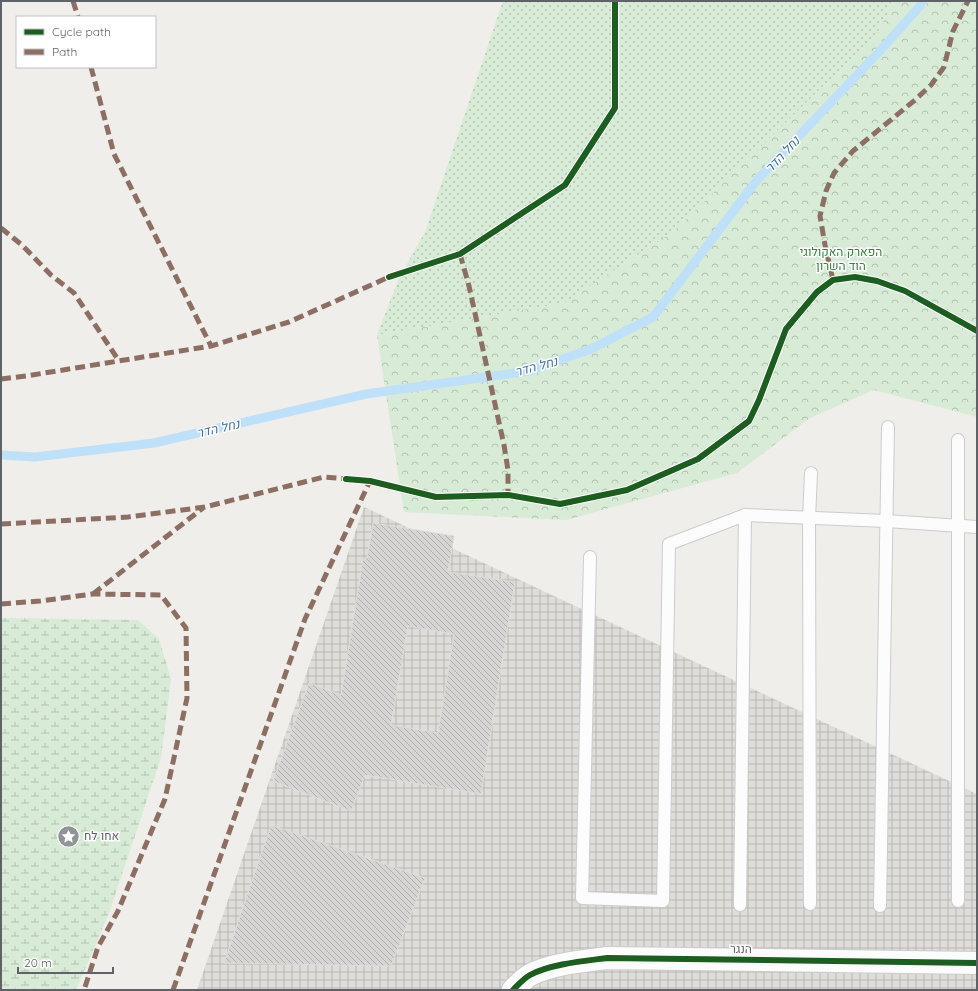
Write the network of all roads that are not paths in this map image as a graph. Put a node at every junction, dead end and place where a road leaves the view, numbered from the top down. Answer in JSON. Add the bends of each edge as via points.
{"nodes":[{"id":1,"x":888,"y":426,"type":"dead end"},
{"id":2,"x":958,"y":440,"type":"dead end"},
{"id":3,"x":811,"y":473,"type":"dead end"},
{"id":4,"x":745,"y":515,"type":"junction"},
{"id":5,"x":809,"y":519,"type":"junction"},
{"id":6,"x":886,"y":521,"type":"junction"},
{"id":7,"x":958,"y":526,"type":"junction"},
{"id":8,"x":977,"y":527,"type":"edge"},
{"id":9,"x":590,"y":557,"type":"dead end"},
{"id":10,"x":958,"y":901,"type":"dead end"},
{"id":11,"x":810,"y":904,"type":"dead end"},
{"id":12,"x":740,"y":905,"type":"dead end"},
{"id":13,"x":880,"y":906,"type":"dead end"},
{"id":14,"x":977,"y":963,"type":"edge"},
{"id":15,"x":513,"y":990,"type":"edge"}],
"edges":[{"from":1,"to":6,"type":"lane"},
{"from":2,"to":7,"type":"lane"},
{"from":3,"to":5,"type":"lane"},
{"from":4,"to":5,"type":"lane"},
{"from":4,"to":9,"type":"lane","via":[[669,544],[663,901],[582,898]]},
{"from":4,"to":12,"type":"lane"},
{"from":5,"to":6,"type":"lane"},
{"from":5,"to":11,"type":"lane"},
{"from":6,"to":7,"type":"lane"},
{"from":6,"to":13,"type":"lane"},
{"from":7,"to":8,"type":"lane"},
{"from":7,"to":10,"type":"lane"},
{"from":14,"to":15,"type":"street","name":"הנגר","via":[[607,958],[541,970],[528,976]]}]}
